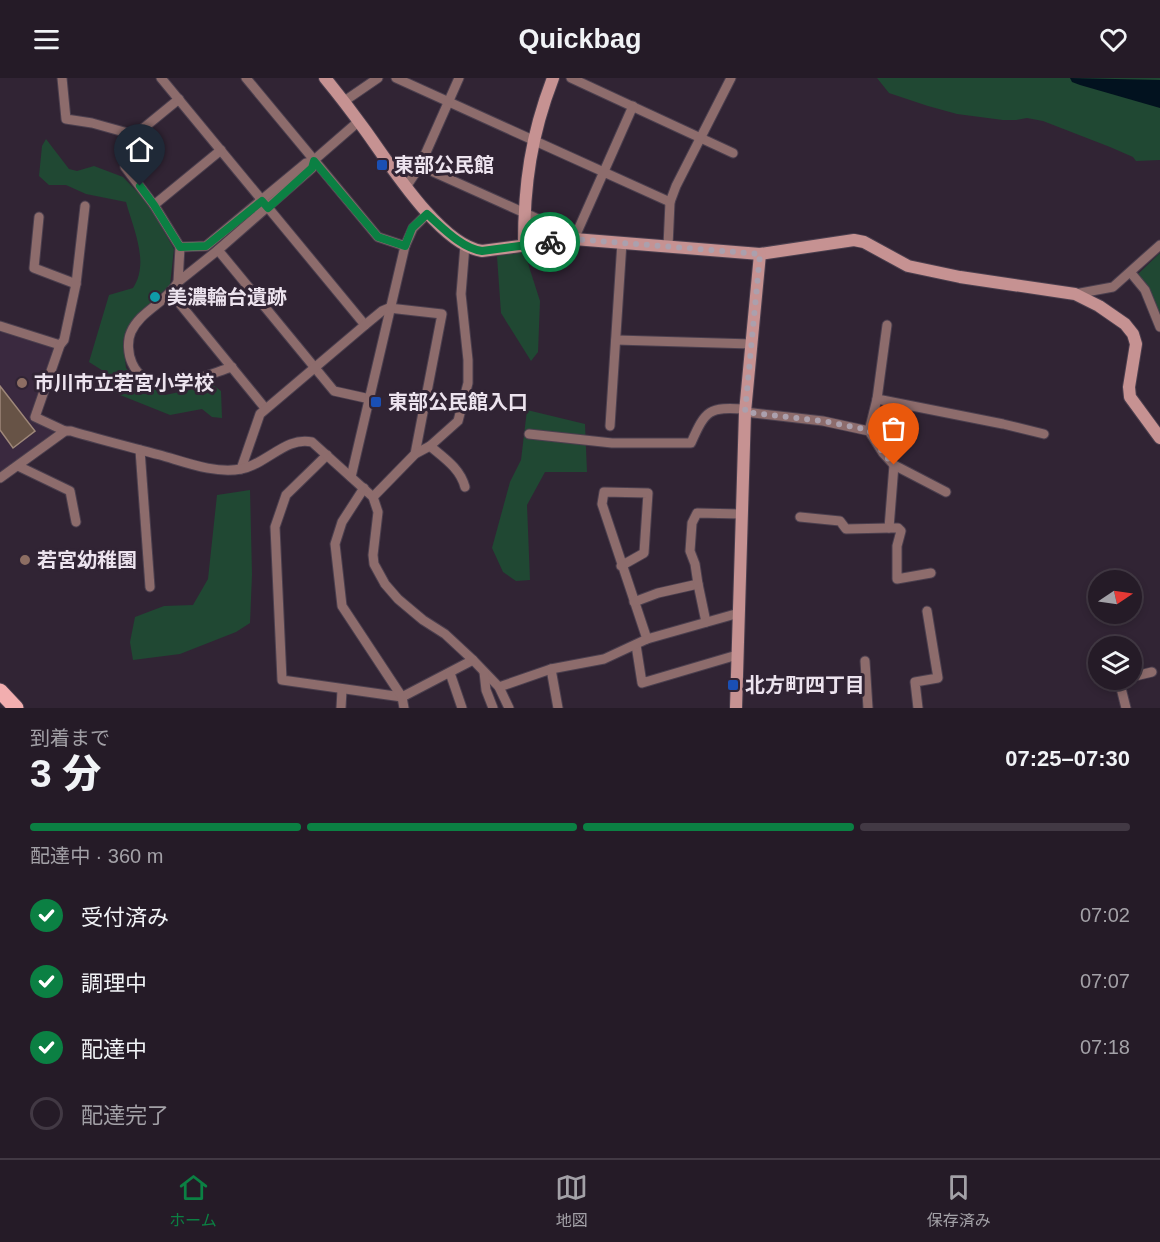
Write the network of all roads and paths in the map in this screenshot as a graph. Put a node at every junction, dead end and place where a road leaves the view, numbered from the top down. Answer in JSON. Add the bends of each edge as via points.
{"nodes":[{"id":1,"x":62,"y":78,"type":"edge"},
{"id":2,"x":161,"y":78,"type":"edge"},
{"id":3,"x":246,"y":78,"type":"edge"},
{"id":4,"x":326,"y":78,"type":"edge"},
{"id":5,"x":378,"y":78,"type":"edge"},
{"id":6,"x":396,"y":78,"type":"edge"},
{"id":7,"x":459,"y":78,"type":"edge"},
{"id":8,"x":553,"y":78,"type":"edge"},
{"id":9,"x":571,"y":78,"type":"edge"},
{"id":10,"x":731,"y":78,"type":"edge"},
{"id":11,"x":179,"y":99,"type":"junction"},
{"id":12,"x":344,"y":102,"type":"junction"},
{"id":13,"x":449,"y":102,"type":"junction"},
{"id":14,"x":633,"y":106,"type":"junction"},
{"id":15,"x":359,"y":122,"type":"junction"},
{"id":16,"x":135,"y":135,"type":"junction"},
{"id":17,"x":700,"y":138,"type":"junction"},
{"id":18,"x":532,"y":139,"type":"junction"},
{"id":19,"x":221,"y":150,"type":"junction"},
{"id":20,"x":733,"y":153,"type":"dead end"},
{"id":21,"x":314,"y":161,"type":"junction"},
{"id":22,"x":420,"y":166,"type":"junction"},
{"id":23,"x":604,"y":172,"type":"junction"},
{"id":24,"x":406,"y":188,"type":"junction"},
{"id":25,"x":670,"y":201,"type":"junction"},
{"id":26,"x":265,"y":204,"type":"junction"},
{"id":27,"x":154,"y":205,"type":"junction"},
{"id":28,"x":85,"y":206,"type":"dead end"},
{"id":29,"x":524,"y":212,"type":"junction"},
{"id":30,"x":427,"y":214,"type":"junction"},
{"id":31,"x":39,"y":217,"type":"dead end"},
{"id":32,"x":575,"y":237,"type":"junction"},
{"id":33,"x":622,"y":242,"type":"junction"},
{"id":34,"x":465,"y":245,"type":"junction"},
{"id":35,"x":524,"y":245,"type":"junction"},
{"id":36,"x":1160,"y":245,"type":"edge"},
{"id":37,"x":405,"y":246,"type":"junction"},
{"id":38,"x":668,"y":246,"type":"junction"},
{"id":39,"x":180,"y":247,"type":"junction"},
{"id":40,"x":218,"y":250,"type":"junction"},
{"id":41,"x":760,"y":254,"type":"junction"},
{"id":42,"x":1131,"y":273,"type":"junction"},
{"id":43,"x":178,"y":282,"type":"junction"},
{"id":44,"x":76,"y":284,"type":"junction"},
{"id":45,"x":171,"y":293,"type":"junction"},
{"id":46,"x":1075,"y":294,"type":"junction"},
{"id":47,"x":389,"y":308,"type":"junction"},
{"id":48,"x":365,"y":325,"type":"junction"},
{"id":49,"x":0,"y":326,"type":"edge"},
{"id":50,"x":887,"y":326,"type":"dead end"},
{"id":51,"x":1160,"y":327,"type":"edge"},
{"id":52,"x":616,"y":340,"type":"junction"},
{"id":53,"x":752,"y":344,"type":"junction"},
{"id":54,"x":60,"y":345,"type":"junction"},
{"id":55,"x":232,"y":367,"type":"junction"},
{"id":56,"x":314,"y":367,"type":"junction"},
{"id":57,"x":370,"y":399,"type":"junction"},
{"id":58,"x":877,"y":399,"type":"junction"},
{"id":59,"x":265,"y":408,"type":"junction"},
{"id":60,"x":745,"y":410,"type":"junction"},
{"id":61,"x":610,"y":426,"type":"dead end"},
{"id":62,"x":869,"y":430,"type":"junction"},
{"id":63,"x":65,"y":431,"type":"junction"},
{"id":64,"x":529,"y":434,"type":"dead end"},
{"id":65,"x":1044,"y":434,"type":"dead end"},
{"id":66,"x":1160,"y":438,"type":"edge"},
{"id":67,"x":430,"y":446,"type":"junction"},
{"id":68,"x":140,"y":450,"type":"junction"},
{"id":69,"x":415,"y":454,"type":"junction"},
{"id":70,"x":327,"y":455,"type":"junction"},
{"id":71,"x":894,"y":465,"type":"junction"},
{"id":72,"x":18,"y":466,"type":"junction"},
{"id":73,"x":241,"y":469,"type":"junction"},
{"id":74,"x":351,"y":477,"type":"junction"},
{"id":75,"x":0,"y":478,"type":"edge"},
{"id":76,"x":465,"y":487,"type":"dead end"},
{"id":77,"x":364,"y":488,"type":"junction"},
{"id":78,"x":945,"y":492,"type":"dead end"},
{"id":79,"x":374,"y":497,"type":"junction"},
{"id":80,"x":741,"y":514,"type":"junction"},
{"id":81,"x":800,"y":517,"type":"dead end"},
{"id":82,"x":76,"y":522,"type":"dead end"},
{"id":83,"x":889,"y":528,"type":"junction"},
{"id":84,"x":621,"y":566,"type":"junction"},
{"id":85,"x":931,"y":573,"type":"dead end"},
{"id":86,"x":698,"y":585,"type":"junction"},
{"id":87,"x":150,"y":587,"type":"dead end"},
{"id":88,"x":634,"y":602,"type":"junction"},
{"id":89,"x":927,"y":611,"type":"dead end"},
{"id":90,"x":739,"y":613,"type":"junction"},
{"id":91,"x":706,"y":622,"type":"junction"},
{"id":92,"x":647,"y":639,"type":"junction"},
{"id":93,"x":636,"y":645,"type":"junction"},
{"id":94,"x":737,"y":655,"type":"junction"},
{"id":95,"x":473,"y":660,"type":"junction"},
{"id":96,"x":865,"y":661,"type":"dead end"},
{"id":97,"x":551,"y":669,"type":"junction"},
{"id":98,"x":484,"y":672,"type":"junction"},
{"id":99,"x":1152,"y":672,"type":"dead end"},
{"id":100,"x":450,"y":673,"type":"junction"},
{"id":101,"x":1142,"y":674,"type":"edge"},
{"id":102,"x":499,"y":687,"type":"junction"},
{"id":103,"x":342,"y":690,"type":"junction"},
{"id":104,"x":1122,"y":690,"type":"edge"},
{"id":105,"x":0,"y":691,"type":"edge"},
{"id":106,"x":402,"y":697,"type":"junction"},
{"id":107,"x":16,"y":708,"type":"edge"},
{"id":108,"x":341,"y":708,"type":"edge"},
{"id":109,"x":404,"y":708,"type":"edge"},
{"id":110,"x":462,"y":708,"type":"edge"},
{"id":111,"x":493,"y":708,"type":"edge"},
{"id":112,"x":509,"y":708,"type":"edge"},
{"id":113,"x":558,"y":708,"type":"edge"},
{"id":114,"x":736,"y":708,"type":"edge"},
{"id":115,"x":868,"y":708,"type":"edge"},
{"id":116,"x":918,"y":708,"type":"edge"},
{"id":117,"x":1126,"y":708,"type":"edge"}],
"edges":[{"from":1,"to":16,"type":"street","via":[[66,119]]},
{"from":2,"to":11,"type":"street"},
{"from":3,"to":21,"type":"street"},
{"from":4,"to":12,"type":"street"},
{"from":5,"to":12,"type":"street"},
{"from":6,"to":13,"type":"street"},
{"from":7,"to":13,"type":"street"},
{"from":8,"to":18,"type":"street"},
{"from":9,"to":14,"type":"street"},
{"from":10,"to":17,"type":"street"},
{"from":11,"to":16,"type":"street"},
{"from":11,"to":19,"type":"street"},
{"from":12,"to":15,"type":"street"},
{"from":13,"to":18,"type":"street"},
{"from":13,"to":22,"type":"street"},
{"from":14,"to":17,"type":"street"},
{"from":14,"to":23,"type":"street"},
{"from":15,"to":21,"type":"street"},
{"from":15,"to":24,"type":"street"},
{"from":16,"to":27,"type":"street","via":[[125,167]]},
{"from":17,"to":20,"type":"street"},
{"from":17,"to":25,"type":"street"},
{"from":18,"to":23,"type":"street"},
{"from":18,"to":29,"type":"street"},
{"from":19,"to":26,"type":"street"},
{"from":19,"to":27,"type":"street"},
{"from":21,"to":26,"type":"street","via":[[312,168]]},
{"from":21,"to":37,"type":"street","via":[[378,237]]},
{"from":22,"to":24,"type":"street"},
{"from":22,"to":29,"type":"street"},
{"from":23,"to":25,"type":"street"},
{"from":23,"to":32,"type":"street"},
{"from":24,"to":30,"type":"street"},
{"from":25,"to":38,"type":"street"},
{"from":26,"to":39,"type":"street","via":[[206,246]]},
{"from":26,"to":40,"type":"street"},
{"from":26,"to":48,"type":"street"},
{"from":27,"to":39,"type":"street"},
{"from":28,"to":44,"type":"street"},
{"from":29,"to":32,"type":"street"},
{"from":29,"to":35,"type":"street"},
{"from":30,"to":34,"type":"street"},
{"from":30,"to":37,"type":"street","via":[[412,228]]},
{"from":31,"to":44,"type":"street","via":[[34,268]]},
{"from":32,"to":33,"type":"street"},
{"from":32,"to":35,"type":"street"},
{"from":33,"to":38,"type":"street"},
{"from":33,"to":52,"type":"street"},
{"from":34,"to":35,"type":"street","via":[[482,251]]},
{"from":34,"to":67,"type":"street","via":[[462,294],[468,383],[458,421]]},
{"from":36,"to":42,"type":"street"},
{"from":37,"to":47,"type":"street"},
{"from":38,"to":41,"type":"street"},
{"from":39,"to":43,"type":"street"},
{"from":40,"to":43,"type":"street"},
{"from":40,"to":56,"type":"street"},
{"from":41,"to":46,"type":"street","via":[[854,240],[908,266],[960,278]]},
{"from":41,"to":53,"type":"street"},
{"from":42,"to":46,"type":"street","via":[[1113,287]]},
{"from":42,"to":51,"type":"street","via":[[1145,290]]},
{"from":43,"to":45,"type":"street"},
{"from":44,"to":54,"type":"street"},
{"from":45,"to":55,"type":"street"},
{"from":45,"to":55,"type":"street","via":[[139,320],[131,332],[129,354],[138,373],[157,384],[168,385]]},
{"from":46,"to":66,"type":"street","via":[[1100,306],[1132,334],[1136,344],[1130,397]]},
{"from":47,"to":48,"type":"street"},
{"from":47,"to":57,"type":"street"},
{"from":47,"to":69,"type":"street","via":[[442,314]]},
{"from":48,"to":56,"type":"street"},
{"from":49,"to":54,"type":"street"},
{"from":50,"to":58,"type":"street"},
{"from":52,"to":53,"type":"street"},
{"from":52,"to":61,"type":"street"},
{"from":53,"to":60,"type":"street"},
{"from":54,"to":63,"type":"street","via":[[36,417]]},
{"from":55,"to":59,"type":"street"},
{"from":56,"to":57,"type":"street","via":[[334,392]]},
{"from":56,"to":59,"type":"street"},
{"from":57,"to":74,"type":"street"},
{"from":58,"to":62,"type":"street"},
{"from":58,"to":65,"type":"street"},
{"from":59,"to":73,"type":"street"},
{"from":60,"to":62,"type":"street"},
{"from":60,"to":64,"type":"street","via":[[718,408],[701,419],[691,443],[612,443]]},
{"from":60,"to":80,"type":"street"},
{"from":62,"to":71,"type":"street"},
{"from":63,"to":68,"type":"street"},
{"from":63,"to":72,"type":"street"},
{"from":67,"to":69,"type":"street"},
{"from":67,"to":76,"type":"street","via":[[455,467]]},
{"from":68,"to":73,"type":"street","via":[[195,465]]},
{"from":68,"to":87,"type":"street"},
{"from":69,"to":79,"type":"street"},
{"from":70,"to":73,"type":"street","via":[[312,442],[303,440]]},
{"from":70,"to":74,"type":"street"},
{"from":70,"to":103,"type":"street","via":[[286,495],[275,527],[282,680]]},
{"from":71,"to":78,"type":"street"},
{"from":71,"to":83,"type":"street"},
{"from":72,"to":75,"type":"street"},
{"from":72,"to":82,"type":"street","via":[[70,491]]},
{"from":74,"to":77,"type":"street"},
{"from":77,"to":79,"type":"street"},
{"from":77,"to":106,"type":"street","via":[[342,522],[335,544],[342,606]]},
{"from":79,"to":95,"type":"street","via":[[378,512],[374,564],[386,584]]},
{"from":80,"to":86,"type":"street","via":[[698,513],[692,523],[690,552]]},
{"from":80,"to":90,"type":"street"},
{"from":81,"to":83,"type":"street","via":[[840,522],[846,529]]},
{"from":83,"to":85,"type":"street","via":[[901,531],[897,579]]},
{"from":84,"to":84,"type":"street","via":[[644,553],[648,493],[604,492],[602,504]]},
{"from":84,"to":88,"type":"street"},
{"from":86,"to":88,"type":"street"},
{"from":86,"to":91,"type":"street"},
{"from":88,"to":92,"type":"street"},
{"from":89,"to":116,"type":"street","via":[[938,678],[915,682]]},
{"from":90,"to":91,"type":"street"},
{"from":90,"to":94,"type":"street"},
{"from":91,"to":92,"type":"street"},
{"from":92,"to":93,"type":"street"},
{"from":93,"to":94,"type":"street","via":[[642,683]]},
{"from":93,"to":97,"type":"street","via":[[604,659]]},
{"from":94,"to":114,"type":"street"},
{"from":95,"to":98,"type":"street"},
{"from":95,"to":100,"type":"street"},
{"from":96,"to":115,"type":"street"},
{"from":97,"to":102,"type":"street"},
{"from":97,"to":113,"type":"street"},
{"from":98,"to":102,"type":"street"},
{"from":98,"to":111,"type":"street"},
{"from":99,"to":101,"type":"street"},
{"from":100,"to":106,"type":"street"},
{"from":100,"to":110,"type":"street"},
{"from":102,"to":112,"type":"street"},
{"from":103,"to":106,"type":"street"},
{"from":103,"to":108,"type":"street"},
{"from":104,"to":117,"type":"street"},
{"from":105,"to":107,"type":"main road"},
{"from":106,"to":109,"type":"street"}]}
